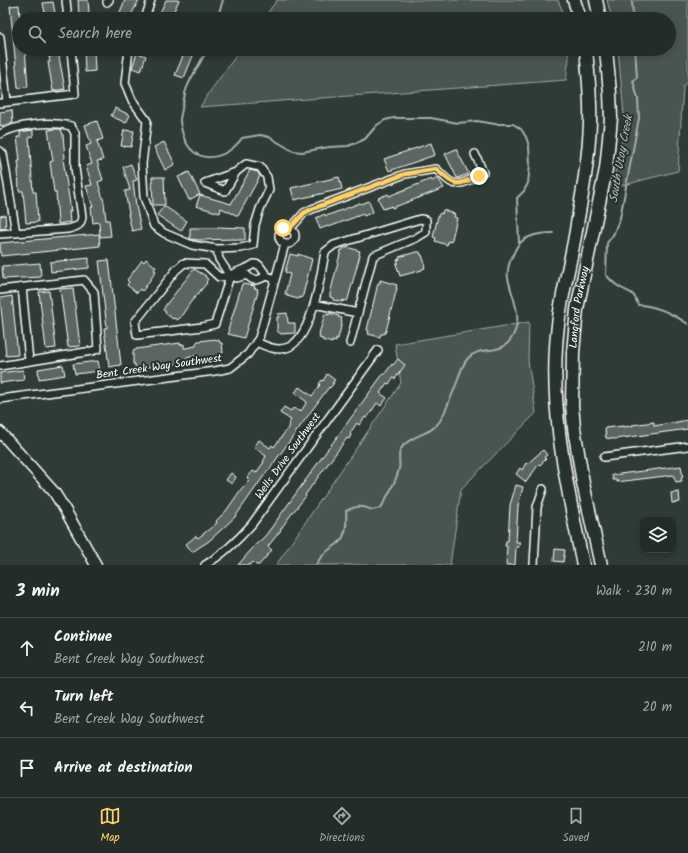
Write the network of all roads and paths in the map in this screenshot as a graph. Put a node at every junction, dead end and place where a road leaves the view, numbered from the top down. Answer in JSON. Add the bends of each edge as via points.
{"nodes":[{"id":1,"x":66,"y":0,"type":"edge"},
{"id":2,"x":151,"y":0,"type":"edge"},
{"id":3,"x":574,"y":0,"type":"edge"},
{"id":4,"x":596,"y":0,"type":"edge"},
{"id":5,"x":67,"y":12,"type":"edge"},
{"id":6,"x":147,"y":12,"type":"edge"},
{"id":7,"x":578,"y":12,"type":"edge"},
{"id":8,"x":599,"y":12,"type":"edge"},
{"id":9,"x":0,"y":37,"type":"edge"},
{"id":10,"x":71,"y":56,"type":"edge"},
{"id":11,"x":128,"y":56,"type":"edge"},
{"id":12,"x":587,"y":56,"type":"edge"},
{"id":13,"x":607,"y":56,"type":"edge"},
{"id":14,"x":4,"y":102,"type":"edge"},
{"id":15,"x":0,"y":134,"type":"edge"},
{"id":16,"x":0,"y":151,"type":"edge"},
{"id":17,"x":475,"y":154,"type":"dead end"},
{"id":18,"x":236,"y":172,"type":"dead end"},
{"id":19,"x":290,"y":228,"type":"junction"},
{"id":20,"x":16,"y":233,"type":"junction"},
{"id":21,"x":0,"y":234,"type":"edge"},
{"id":22,"x":285,"y":244,"type":"junction"},
{"id":23,"x":217,"y":250,"type":"junction"},
{"id":24,"x":247,"y":271,"type":"junction"},
{"id":25,"x":265,"y":275,"type":"junction"},
{"id":26,"x":230,"y":276,"type":"junction"},
{"id":27,"x":275,"y":279,"type":"junction"},
{"id":28,"x":22,"y":287,"type":"junction"},
{"id":29,"x":0,"y":290,"type":"edge"},
{"id":30,"x":314,"y":304,"type":"junction"},
{"id":31,"x":358,"y":313,"type":"junction"},
{"id":32,"x":256,"y":342,"type":"junction"},
{"id":33,"x":350,"y":343,"type":"dead end"},
{"id":34,"x":378,"y":350,"type":"dead end"},
{"id":35,"x":29,"y":361,"type":"junction"},
{"id":36,"x":0,"y":366,"type":"edge"},
{"id":37,"x":0,"y":399,"type":"edge"},
{"id":38,"x":0,"y":432,"type":"edge"},
{"id":39,"x":688,"y":446,"type":"edge"},
{"id":40,"x":604,"y":457,"type":"dead end"},
{"id":41,"x":543,"y":489,"type":"dead end"},
{"id":42,"x":94,"y":564,"type":"edge"},
{"id":43,"x":205,"y":565,"type":"edge"},
{"id":44,"x":534,"y":565,"type":"edge"},
{"id":45,"x":583,"y":565,"type":"edge"},
{"id":46,"x":601,"y":565,"type":"edge"}],
"edges":[{"from":1,"to":5,"type":"street"},
{"from":2,"to":6,"type":"street"},
{"from":3,"to":7,"type":"highway"},
{"from":4,"to":8,"type":"highway"},
{"from":9,"to":14,"type":"street"},
{"from":10,"to":14,"type":"street","via":[[75,94]]},
{"from":11,"to":23,"type":"street","via":[[125,83],[132,100],[147,121],[142,164],[144,197],[154,226],[192,246]]},
{"from":12,"to":45,"type":"highway","name":"Langford Parkway","via":[[590,121],[587,162],[558,326],[555,368],[560,447]]},
{"from":13,"to":46,"type":"highway","name":"Langford Parkway","via":[[611,118],[606,169],[577,309],[572,375],[577,452]]},
{"from":15,"to":20,"type":"street","via":[[33,124],[67,125],[71,126],[75,134],[75,168],[81,223],[68,229]]},
{"from":16,"to":20,"type":"street","via":[[3,154]]},
{"from":17,"to":19,"type":"street","via":[[483,172],[467,181],[453,183],[436,169],[405,174],[312,209],[304,213]]},
{"from":18,"to":23,"type":"street","via":[[246,164],[260,167],[267,177],[269,190],[255,225],[253,245]]},
{"from":19,"to":22,"type":"street","via":[[295,237],[290,243]]},
{"from":19,"to":22,"type":"street","via":[[283,228],[279,233],[279,239]]},
{"from":20,"to":21,"type":"street"},
{"from":22,"to":27,"type":"street","name":"Bent Creek Way Southwest"},
{"from":23,"to":26,"type":"street","via":[[219,259]]},
{"from":24,"to":25,"type":"street","via":[[254,275]]},
{"from":24,"to":25,"type":"street","via":[[254,264],[260,265]]},
{"from":24,"to":26,"type":"street","via":[[235,272]]},
{"from":25,"to":27,"type":"street"},
{"from":26,"to":26,"type":"street","via":[[219,277],[205,264],[184,263],[135,322],[137,335],[215,324]]},
{"from":27,"to":32,"type":"street","name":"Bent Creek Way Southwest"},
{"from":28,"to":29,"type":"street"},
{"from":28,"to":35,"type":"street"},
{"from":28,"to":35,"type":"street","via":[[84,280],[94,292],[98,348]]},
{"from":30,"to":31,"type":"street"},
{"from":30,"to":31,"type":"street","via":[[325,252],[334,245],[420,219],[426,220],[426,232],[373,256]]},
{"from":30,"to":32,"type":"street","via":[[311,316],[292,345],[273,349]]},
{"from":31,"to":33,"type":"street"},
{"from":32,"to":37,"type":"street","name":"Bent Creek Way Southwest","via":[[248,354],[230,368]]},
{"from":34,"to":43,"type":"street","name":"Wells Drive Southwest","via":[[252,524],[239,540]]},
{"from":35,"to":36,"type":"street"},
{"from":38,"to":42,"type":"main road","via":[[54,492]]},
{"from":39,"to":40,"type":"street"},
{"from":41,"to":44,"type":"street","via":[[537,507]]}]}
